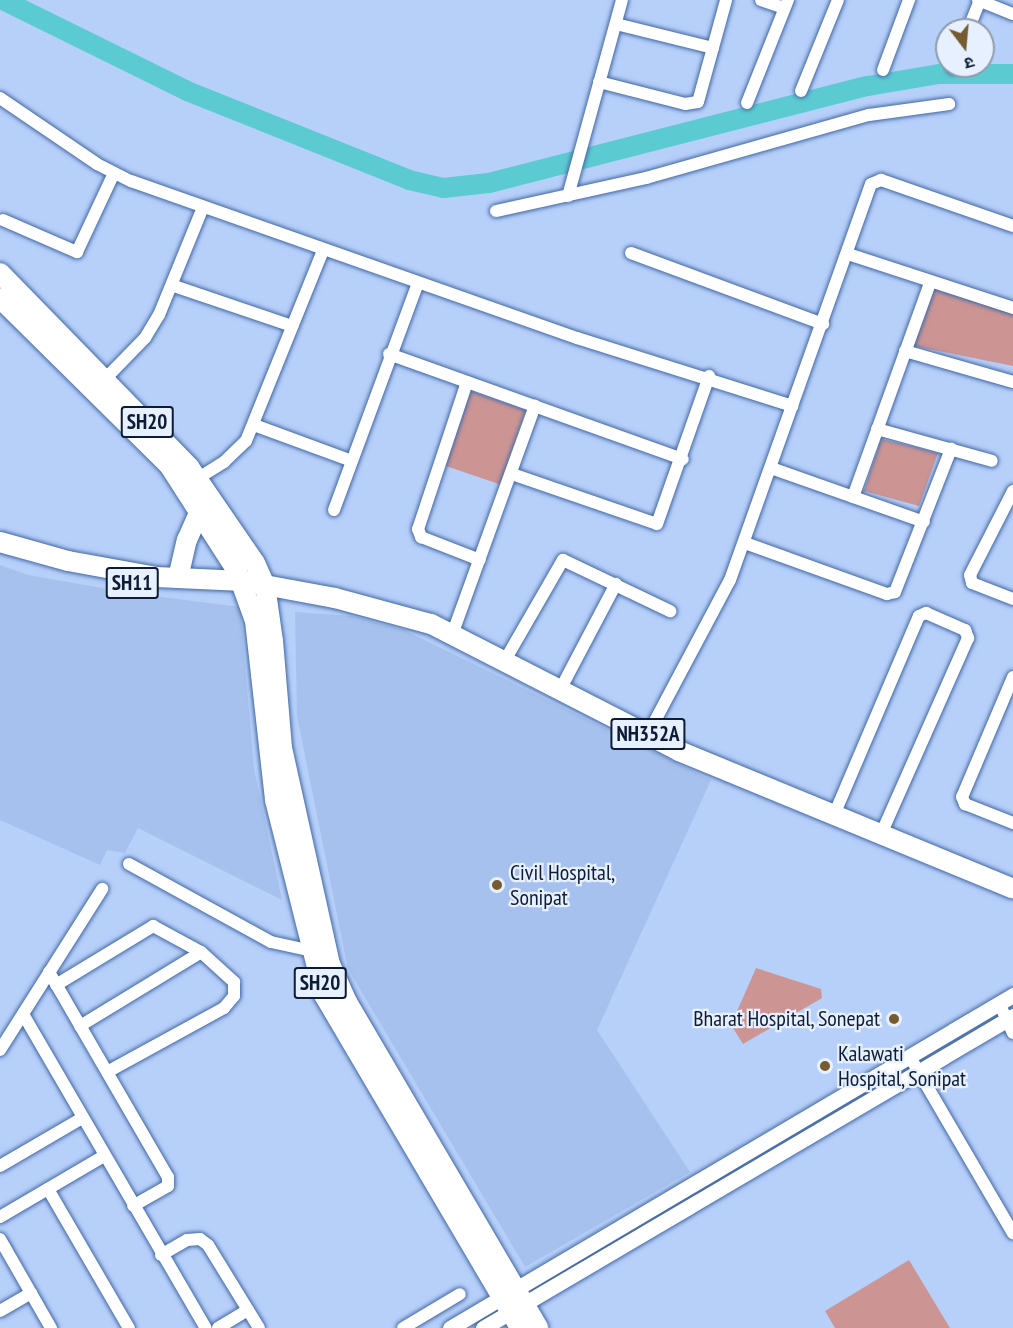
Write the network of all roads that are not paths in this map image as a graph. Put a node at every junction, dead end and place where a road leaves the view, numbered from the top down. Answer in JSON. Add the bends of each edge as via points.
{"nodes":[{"id":1,"x":622,"y":0,"type":"edge"},
{"id":2,"x":726,"y":0,"type":"edge"},
{"id":3,"x":762,"y":0,"type":"edge"},
{"id":4,"x":838,"y":0,"type":"edge"},
{"id":5,"x":909,"y":0,"type":"edge"},
{"id":6,"x":979,"y":0,"type":"edge"},
{"id":7,"x":786,"y":4,"type":"edge"},
{"id":8,"x":1013,"y":14,"type":"edge"},
{"id":9,"x":972,"y":18,"type":"edge"},
{"id":10,"x":616,"y":24,"type":"junction"},
{"id":11,"x":713,"y":48,"type":"junction"},
{"id":12,"x":883,"y":70,"type":"dead end"},
{"id":13,"x":599,"y":82,"type":"junction"},
{"id":14,"x":801,"y":90,"type":"dead end"},
{"id":15,"x":0,"y":98,"type":"edge"},
{"id":16,"x":747,"y":103,"type":"dead end"},
{"id":17,"x":949,"y":104,"type":"dead end"},
{"id":18,"x":114,"y":173,"type":"junction"},
{"id":19,"x":568,"y":196,"type":"junction"},
{"id":20,"x":203,"y":207,"type":"junction"},
{"id":21,"x":496,"y":211,"type":"dead end"},
{"id":22,"x":3,"y":220,"type":"dead end"},
{"id":23,"x":1013,"y":226,"type":"edge"},
{"id":24,"x":323,"y":250,"type":"junction"},
{"id":25,"x":631,"y":253,"type":"dead end"},
{"id":26,"x":848,"y":254,"type":"junction"},
{"id":27,"x":0,"y":273,"type":"edge"},
{"id":28,"x":418,"y":283,"type":"junction"},
{"id":29,"x":930,"y":283,"type":"junction"},
{"id":30,"x":174,"y":286,"type":"junction"},
{"id":31,"x":0,"y":298,"type":"edge"},
{"id":32,"x":1013,"y":308,"type":"edge"},
{"id":33,"x":823,"y":324,"type":"junction"},
{"id":34,"x":292,"y":326,"type":"junction"},
{"id":35,"x":905,"y":351,"type":"junction"},
{"id":36,"x":389,"y":354,"type":"junction"},
{"id":37,"x":709,"y":376,"type":"junction"},
{"id":38,"x":106,"y":378,"type":"junction"},
{"id":39,"x":467,"y":382,"type":"junction"},
{"id":40,"x":1013,"y":382,"type":"edge"},
{"id":41,"x":535,"y":406,"type":"junction"},
{"id":42,"x":793,"y":406,"type":"junction"},
{"id":43,"x":254,"y":425,"type":"junction"},
{"id":44,"x":877,"y":429,"type":"junction"},
{"id":45,"x":951,"y":449,"type":"junction"},
{"id":46,"x":683,"y":459,"type":"junction"},
{"id":47,"x":352,"y":460,"type":"junction"},
{"id":48,"x":992,"y":461,"type":"dead end"},
{"id":49,"x":771,"y":468,"type":"junction"},
{"id":50,"x":512,"y":474,"type":"junction"},
{"id":51,"x":191,"y":482,"type":"junction"},
{"id":52,"x":1013,"y":491,"type":"edge"},
{"id":53,"x":853,"y":497,"type":"junction"},
{"id":54,"x":201,"y":509,"type":"junction"},
{"id":55,"x":334,"y":510,"type":"dead end"},
{"id":56,"x":924,"y":522,"type":"junction"},
{"id":57,"x":0,"y":543,"type":"edge"},
{"id":58,"x":745,"y":543,"type":"junction"},
{"id":59,"x":0,"y":554,"type":"edge"},
{"id":60,"x":480,"y":560,"type":"junction"},
{"id":61,"x":178,"y":578,"type":"junction"},
{"id":62,"x":616,"y":584,"type":"junction"},
{"id":63,"x":260,"y":588,"type":"junction"},
{"id":64,"x":1013,"y":599,"type":"edge"},
{"id":65,"x":670,"y":611,"type":"dead end"},
{"id":66,"x":452,"y":635,"type":"junction"},
{"id":67,"x":504,"y":662,"type":"junction"},
{"id":68,"x":1013,"y":677,"type":"edge"},
{"id":69,"x":560,"y":690,"type":"junction"},
{"id":70,"x":648,"y":735,"type":"junction"},
{"id":71,"x":834,"y":815,"type":"junction"},
{"id":72,"x":1013,"y":823,"type":"edge"},
{"id":73,"x":881,"y":834,"type":"junction"},
{"id":74,"x":129,"y":864,"type":"dead end"},
{"id":75,"x":102,"y":889,"type":"dead end"},
{"id":76,"x":1013,"y":889,"type":"edge"},
{"id":77,"x":201,"y":952,"type":"junction"},
{"id":78,"x":318,"y":952,"type":"junction"},
{"id":79,"x":49,"y":972,"type":"junction"},
{"id":80,"x":56,"y":985,"type":"junction"},
{"id":81,"x":1006,"y":999,"type":"edge"},
{"id":82,"x":22,"y":1014,"type":"junction"},
{"id":83,"x":1011,"y":1023,"type":"edge"},
{"id":84,"x":80,"y":1026,"type":"junction"},
{"id":85,"x":0,"y":1050,"type":"edge"},
{"id":86,"x":910,"y":1056,"type":"junction"},
{"id":87,"x":107,"y":1072,"type":"junction"},
{"id":88,"x":918,"y":1072,"type":"junction"},
{"id":89,"x":82,"y":1118,"type":"junction"},
{"id":90,"x":104,"y":1156,"type":"junction"},
{"id":91,"x":0,"y":1166,"type":"edge"},
{"id":92,"x":48,"y":1189,"type":"junction"},
{"id":93,"x":133,"y":1206,"type":"junction"},
{"id":94,"x":0,"y":1217,"type":"edge"},
{"id":95,"x":1013,"y":1233,"type":"edge"},
{"id":96,"x":1,"y":1243,"type":"edge"},
{"id":97,"x":161,"y":1255,"type":"junction"},
{"id":98,"x":31,"y":1293,"type":"junction"},
{"id":99,"x":460,"y":1294,"type":"dead end"},
{"id":100,"x":514,"y":1306,"type":"edge"},
{"id":101,"x":248,"y":1310,"type":"junction"},
{"id":102,"x":0,"y":1311,"type":"edge"},
{"id":103,"x":51,"y":1328,"type":"edge"},
{"id":104,"x":129,"y":1328,"type":"edge"},
{"id":105,"x":206,"y":1328,"type":"edge"},
{"id":106,"x":218,"y":1328,"type":"edge"},
{"id":107,"x":259,"y":1328,"type":"edge"},
{"id":108,"x":403,"y":1328,"type":"edge"},
{"id":109,"x":450,"y":1328,"type":"edge"},
{"id":110,"x":483,"y":1328,"type":"edge"},
{"id":111,"x":538,"y":1328,"type":"edge"}],
"edges":[{"from":1,"to":10,"type":"street"},
{"from":2,"to":11,"type":"street"},
{"from":3,"to":7,"type":"street"},
{"from":4,"to":14,"type":"street"},
{"from":5,"to":12,"type":"street"},
{"from":6,"to":8,"type":"street"},
{"from":6,"to":9,"type":"street"},
{"from":7,"to":16,"type":"street"},
{"from":10,"to":11,"type":"street"},
{"from":10,"to":13,"type":"street"},
{"from":11,"to":13,"type":"street","via":[[701,97],[691,104]]},
{"from":13,"to":19,"type":"street"},
{"from":15,"to":18,"type":"street"},
{"from":17,"to":19,"type":"street","via":[[869,115]]},
{"from":18,"to":20,"type":"street"},
{"from":18,"to":22,"type":"street","via":[[77,252]]},
{"from":19,"to":21,"type":"street"},
{"from":20,"to":24,"type":"street"},
{"from":20,"to":30,"type":"street"},
{"from":23,"to":26,"type":"street","via":[[876,180]]},
{"from":24,"to":28,"type":"street"},
{"from":24,"to":34,"type":"street"},
{"from":25,"to":33,"type":"street"},
{"from":26,"to":29,"type":"street"},
{"from":26,"to":33,"type":"street"},
{"from":27,"to":38,"type":"main road","number":"SH20"},
{"from":28,"to":36,"type":"street"},
{"from":28,"to":37,"type":"street"},
{"from":29,"to":32,"type":"street"},
{"from":29,"to":35,"type":"street"},
{"from":30,"to":34,"type":"street"},
{"from":30,"to":38,"type":"street","via":[[146,338]]},
{"from":31,"to":51,"type":"main road","number":"SH20","via":[[169,465]]},
{"from":33,"to":42,"type":"street"},
{"from":34,"to":43,"type":"street"},
{"from":35,"to":40,"type":"street"},
{"from":35,"to":44,"type":"street"},
{"from":36,"to":39,"type":"street"},
{"from":36,"to":47,"type":"street"},
{"from":37,"to":42,"type":"street"},
{"from":37,"to":46,"type":"street"},
{"from":38,"to":51,"type":"main road","number":"SH20"},
{"from":39,"to":41,"type":"street"},
{"from":39,"to":60,"type":"street","via":[[418,529],[421,537]]},
{"from":41,"to":46,"type":"street"},
{"from":41,"to":50,"type":"street"},
{"from":42,"to":49,"type":"street"},
{"from":43,"to":47,"type":"street"},
{"from":43,"to":51,"type":"street","via":[[237,452]]},
{"from":44,"to":45,"type":"street"},
{"from":44,"to":53,"type":"street"},
{"from":45,"to":48,"type":"street"},
{"from":45,"to":56,"type":"street"},
{"from":46,"to":50,"type":"street","via":[[657,524]]},
{"from":47,"to":55,"type":"street"},
{"from":49,"to":53,"type":"street"},
{"from":49,"to":58,"type":"street"},
{"from":50,"to":60,"type":"street"},
{"from":51,"to":54,"type":"main road","number":"SH20"},
{"from":51,"to":63,"type":"main road","number":"SH20","via":[[231,523]]},
{"from":52,"to":64,"type":"street","via":[[970,575],[972,583]]},
{"from":53,"to":56,"type":"street"},
{"from":54,"to":61,"type":"main road","via":[[187,540]]},
{"from":54,"to":63,"type":"main road","number":"SH20"},
{"from":56,"to":58,"type":"street","via":[[900,587],[887,594]]},
{"from":57,"to":61,"type":"main road","number":"SH11","via":[[68,561]]},
{"from":58,"to":70,"type":"street","via":[[714,617]]},
{"from":59,"to":63,"type":"main road","number":"SH11","via":[[66,572],[155,587]]},
{"from":60,"to":66,"type":"street"},
{"from":61,"to":63,"type":"main road","number":"SH11"},
{"from":62,"to":65,"type":"street"},
{"from":62,"to":67,"type":"street","via":[[568,560],[559,563]]},
{"from":62,"to":69,"type":"street"},
{"from":63,"to":66,"type":"main road","number":"NH352A","via":[[370,607]]},
{"from":63,"to":78,"type":"main road","number":"SH20","via":[[282,748]]},
{"from":66,"to":67,"type":"main road","number":"NH352A"},
{"from":67,"to":69,"type":"main road","number":"NH352A"},
{"from":68,"to":72,"type":"street","via":[[962,797],[965,804]]},
{"from":69,"to":70,"type":"main road","number":"NH352A"},
{"from":70,"to":71,"type":"main road","number":"NH352A"},
{"from":71,"to":73,"type":"main road","number":"NH352A"},
{"from":71,"to":73,"type":"street","via":[[919,616],[926,613],[965,630],[968,638]]},
{"from":73,"to":76,"type":"main road","number":"NH352A"},
{"from":74,"to":78,"type":"street","via":[[271,942]]},
{"from":75,"to":79,"type":"street"},
{"from":77,"to":80,"type":"street","via":[[153,926]]},
{"from":77,"to":84,"type":"street"},
{"from":77,"to":87,"type":"street","via":[[226,971],[234,982],[234,996],[224,1008]]},
{"from":78,"to":100,"type":"main road","number":"SH20","via":[[324,995],[345,1034]]},
{"from":79,"to":80,"type":"street"},
{"from":79,"to":82,"type":"street"},
{"from":80,"to":84,"type":"street"},
{"from":81,"to":83,"type":"street"},
{"from":81,"to":86,"type":"street"},
{"from":82,"to":85,"type":"street"},
{"from":82,"to":89,"type":"street"},
{"from":83,"to":88,"type":"street"},
{"from":84,"to":87,"type":"street"},
{"from":86,"to":88,"type":"street"},
{"from":86,"to":100,"type":"street"},
{"from":87,"to":93,"type":"street","via":[[169,1181]]},
{"from":88,"to":95,"type":"street"},
{"from":88,"to":100,"type":"street"},
{"from":89,"to":90,"type":"street"},
{"from":89,"to":91,"type":"street"},
{"from":90,"to":92,"type":"street"},
{"from":90,"to":93,"type":"street"},
{"from":92,"to":94,"type":"street"},
{"from":92,"to":104,"type":"street"},
{"from":93,"to":97,"type":"street"},
{"from":96,"to":98,"type":"street"},
{"from":97,"to":101,"type":"street","via":[[187,1240],[200,1239]]},
{"from":97,"to":105,"type":"street"},
{"from":98,"to":102,"type":"street"},
{"from":98,"to":103,"type":"street"},
{"from":99,"to":108,"type":"street"},
{"from":100,"to":109,"type":"street"},
{"from":100,"to":110,"type":"street"},
{"from":100,"to":111,"type":"main road","number":"SH20"},
{"from":101,"to":106,"type":"street"},
{"from":101,"to":107,"type":"street"}]}
